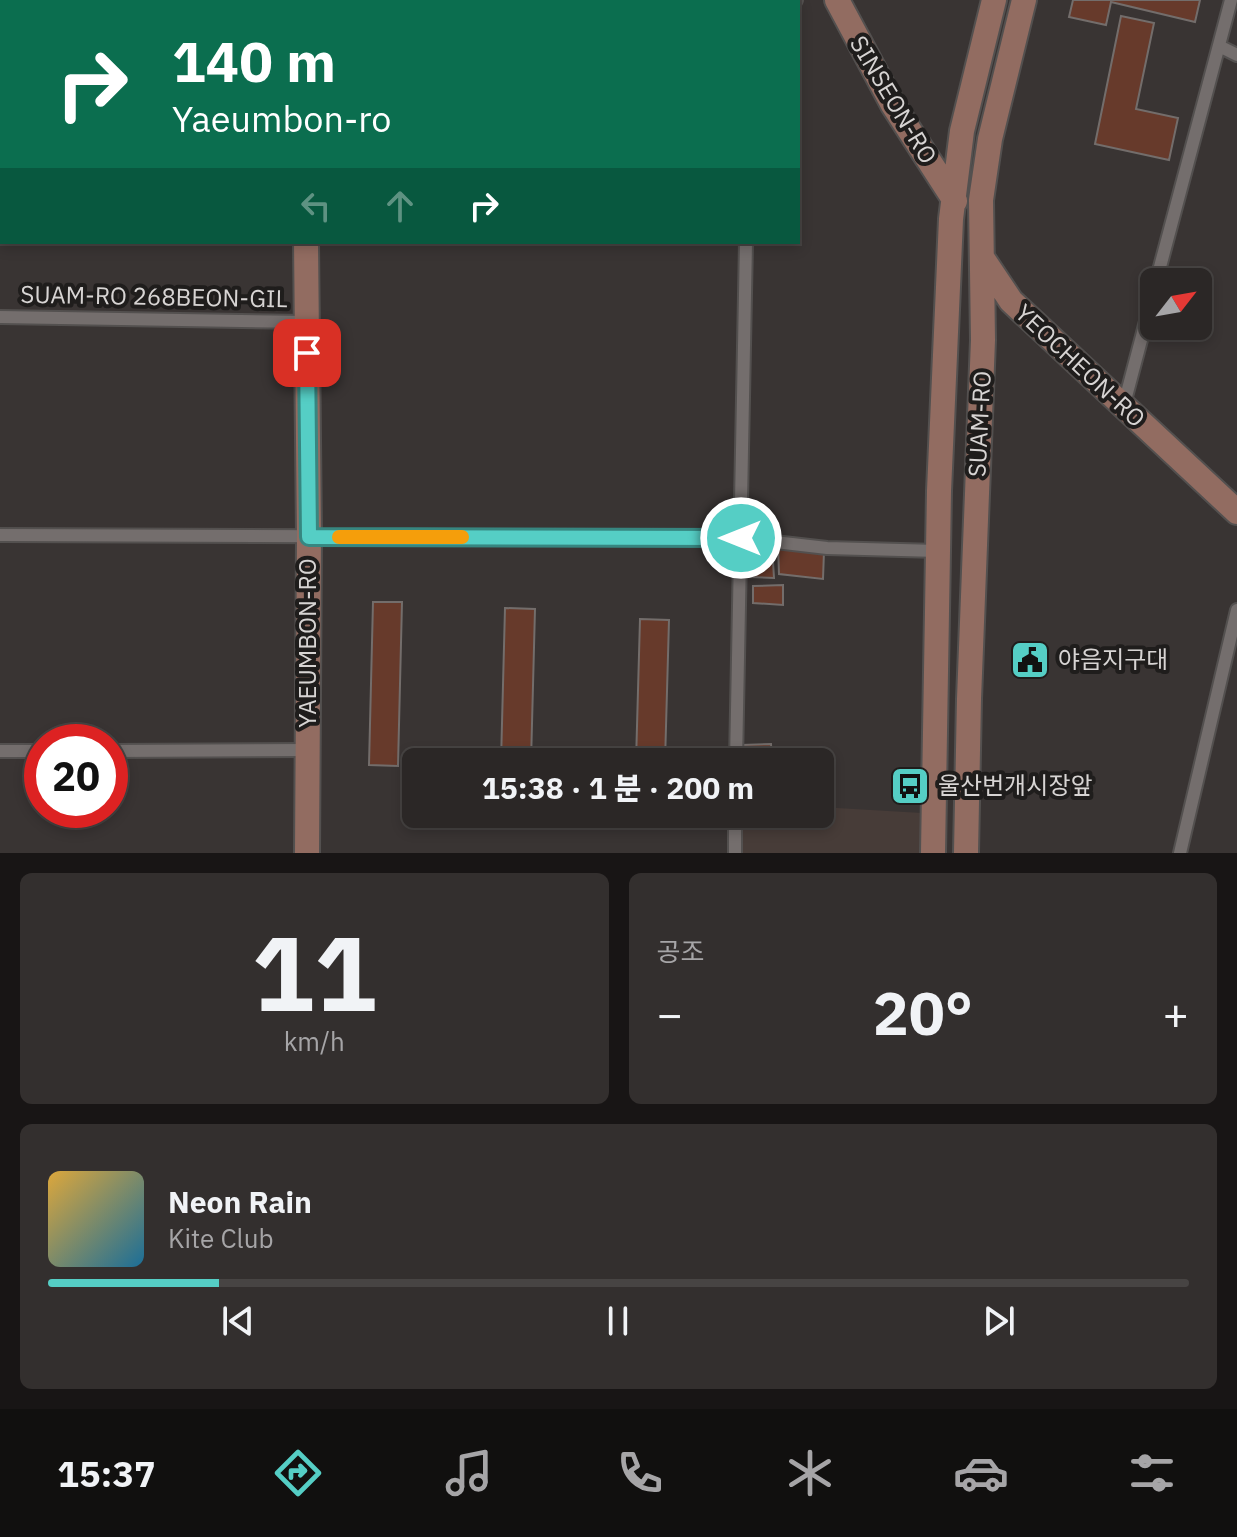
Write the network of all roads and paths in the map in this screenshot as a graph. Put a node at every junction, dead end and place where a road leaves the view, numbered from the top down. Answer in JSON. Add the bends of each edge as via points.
{"nodes":[{"id":1,"x":837,"y":0,"type":"edge"},
{"id":2,"x":994,"y":0,"type":"edge"},
{"id":3,"x":1024,"y":0,"type":"edge"},
{"id":4,"x":1231,"y":0,"type":"edge"},
{"id":5,"x":1219,"y":46,"type":"junction"},
{"id":6,"x":1237,"y":55,"type":"edge"},
{"id":7,"x":953,"y":198,"type":"junction"},
{"id":8,"x":306,"y":244,"type":"edge"},
{"id":9,"x":746,"y":244,"type":"edge"},
{"id":10,"x":981,"y":256,"type":"junction"},
{"id":11,"x":1160,"y":268,"type":"edge"},
{"id":12,"x":0,"y":317,"type":"edge"},
{"id":13,"x":306,"y":322,"type":"junction"},
{"id":14,"x":1141,"y":340,"type":"edge"},
{"id":15,"x":1123,"y":408,"type":"junction"},
{"id":16,"x":1237,"y":512,"type":"edge"},
{"id":17,"x":0,"y":535,"type":"edge"},
{"id":18,"x":309,"y":537,"type":"junction"},
{"id":19,"x":741,"y":538,"type":"junction"},
{"id":20,"x":938,"y":551,"type":"junction"},
{"id":21,"x":1237,"y":610,"type":"edge"},
{"id":22,"x":736,"y":748,"type":"edge"},
{"id":23,"x":308,"y":750,"type":"junction"},
{"id":24,"x":0,"y":751,"type":"edge"},
{"id":25,"x":24,"y":751,"type":"edge"},
{"id":26,"x":128,"y":751,"type":"edge"},
{"id":27,"x":735,"y":828,"type":"edge"},
{"id":28,"x":307,"y":853,"type":"edge"},
{"id":29,"x":735,"y":853,"type":"edge"},
{"id":30,"x":933,"y":853,"type":"edge"},
{"id":31,"x":966,"y":853,"type":"edge"},
{"id":32,"x":1180,"y":853,"type":"edge"}],
"edges":[{"from":1,"to":7,"type":"main road","name":"SINSEON-RO","via":[[893,105]]},
{"from":2,"to":7,"type":"main road","name":"SUAM-RO","via":[[962,131]]},
{"from":3,"to":10,"type":"main road","name":"SUAM-RO","via":[[983,175]]},
{"from":4,"to":5,"type":"lane"},
{"from":5,"to":6,"type":"lane"},
{"from":5,"to":11,"type":"lane"},
{"from":7,"to":10,"type":"main road","name":"YEOCHEON-RO"},
{"from":7,"to":20,"type":"main road","name":"SUAM-RO"},
{"from":8,"to":13,"type":"main road","name":"YAEUMBON-RO"},
{"from":9,"to":19,"type":"lane"},
{"from":10,"to":15,"type":"main road","name":"YEOCHEON-RO","via":[[1011,301]]},
{"from":10,"to":31,"type":"main road","name":"SUAM-RO","via":[[983,340]]},
{"from":12,"to":13,"type":"lane","name":"SUAM-RO 268BEON-GIL"},
{"from":13,"to":18,"type":"main road","name":"YAEUMBON-RO"},
{"from":14,"to":15,"type":"lane"},
{"from":15,"to":16,"type":"main road","name":"YEOCHEON-RO"},
{"from":17,"to":18,"type":"lane"},
{"from":18,"to":19,"type":"lane"},
{"from":18,"to":23,"type":"main road","name":"YAEUMBON-RO"},
{"from":19,"to":20,"type":"lane","via":[[827,548]]},
{"from":19,"to":22,"type":"lane"},
{"from":20,"to":30,"type":"main road","name":"SUAM-RO"},
{"from":21,"to":32,"type":"lane"},
{"from":23,"to":26,"type":"lane"},
{"from":23,"to":28,"type":"main road","name":"YAEUMBON-RO"},
{"from":24,"to":25,"type":"lane"},
{"from":27,"to":29,"type":"lane"}]}
